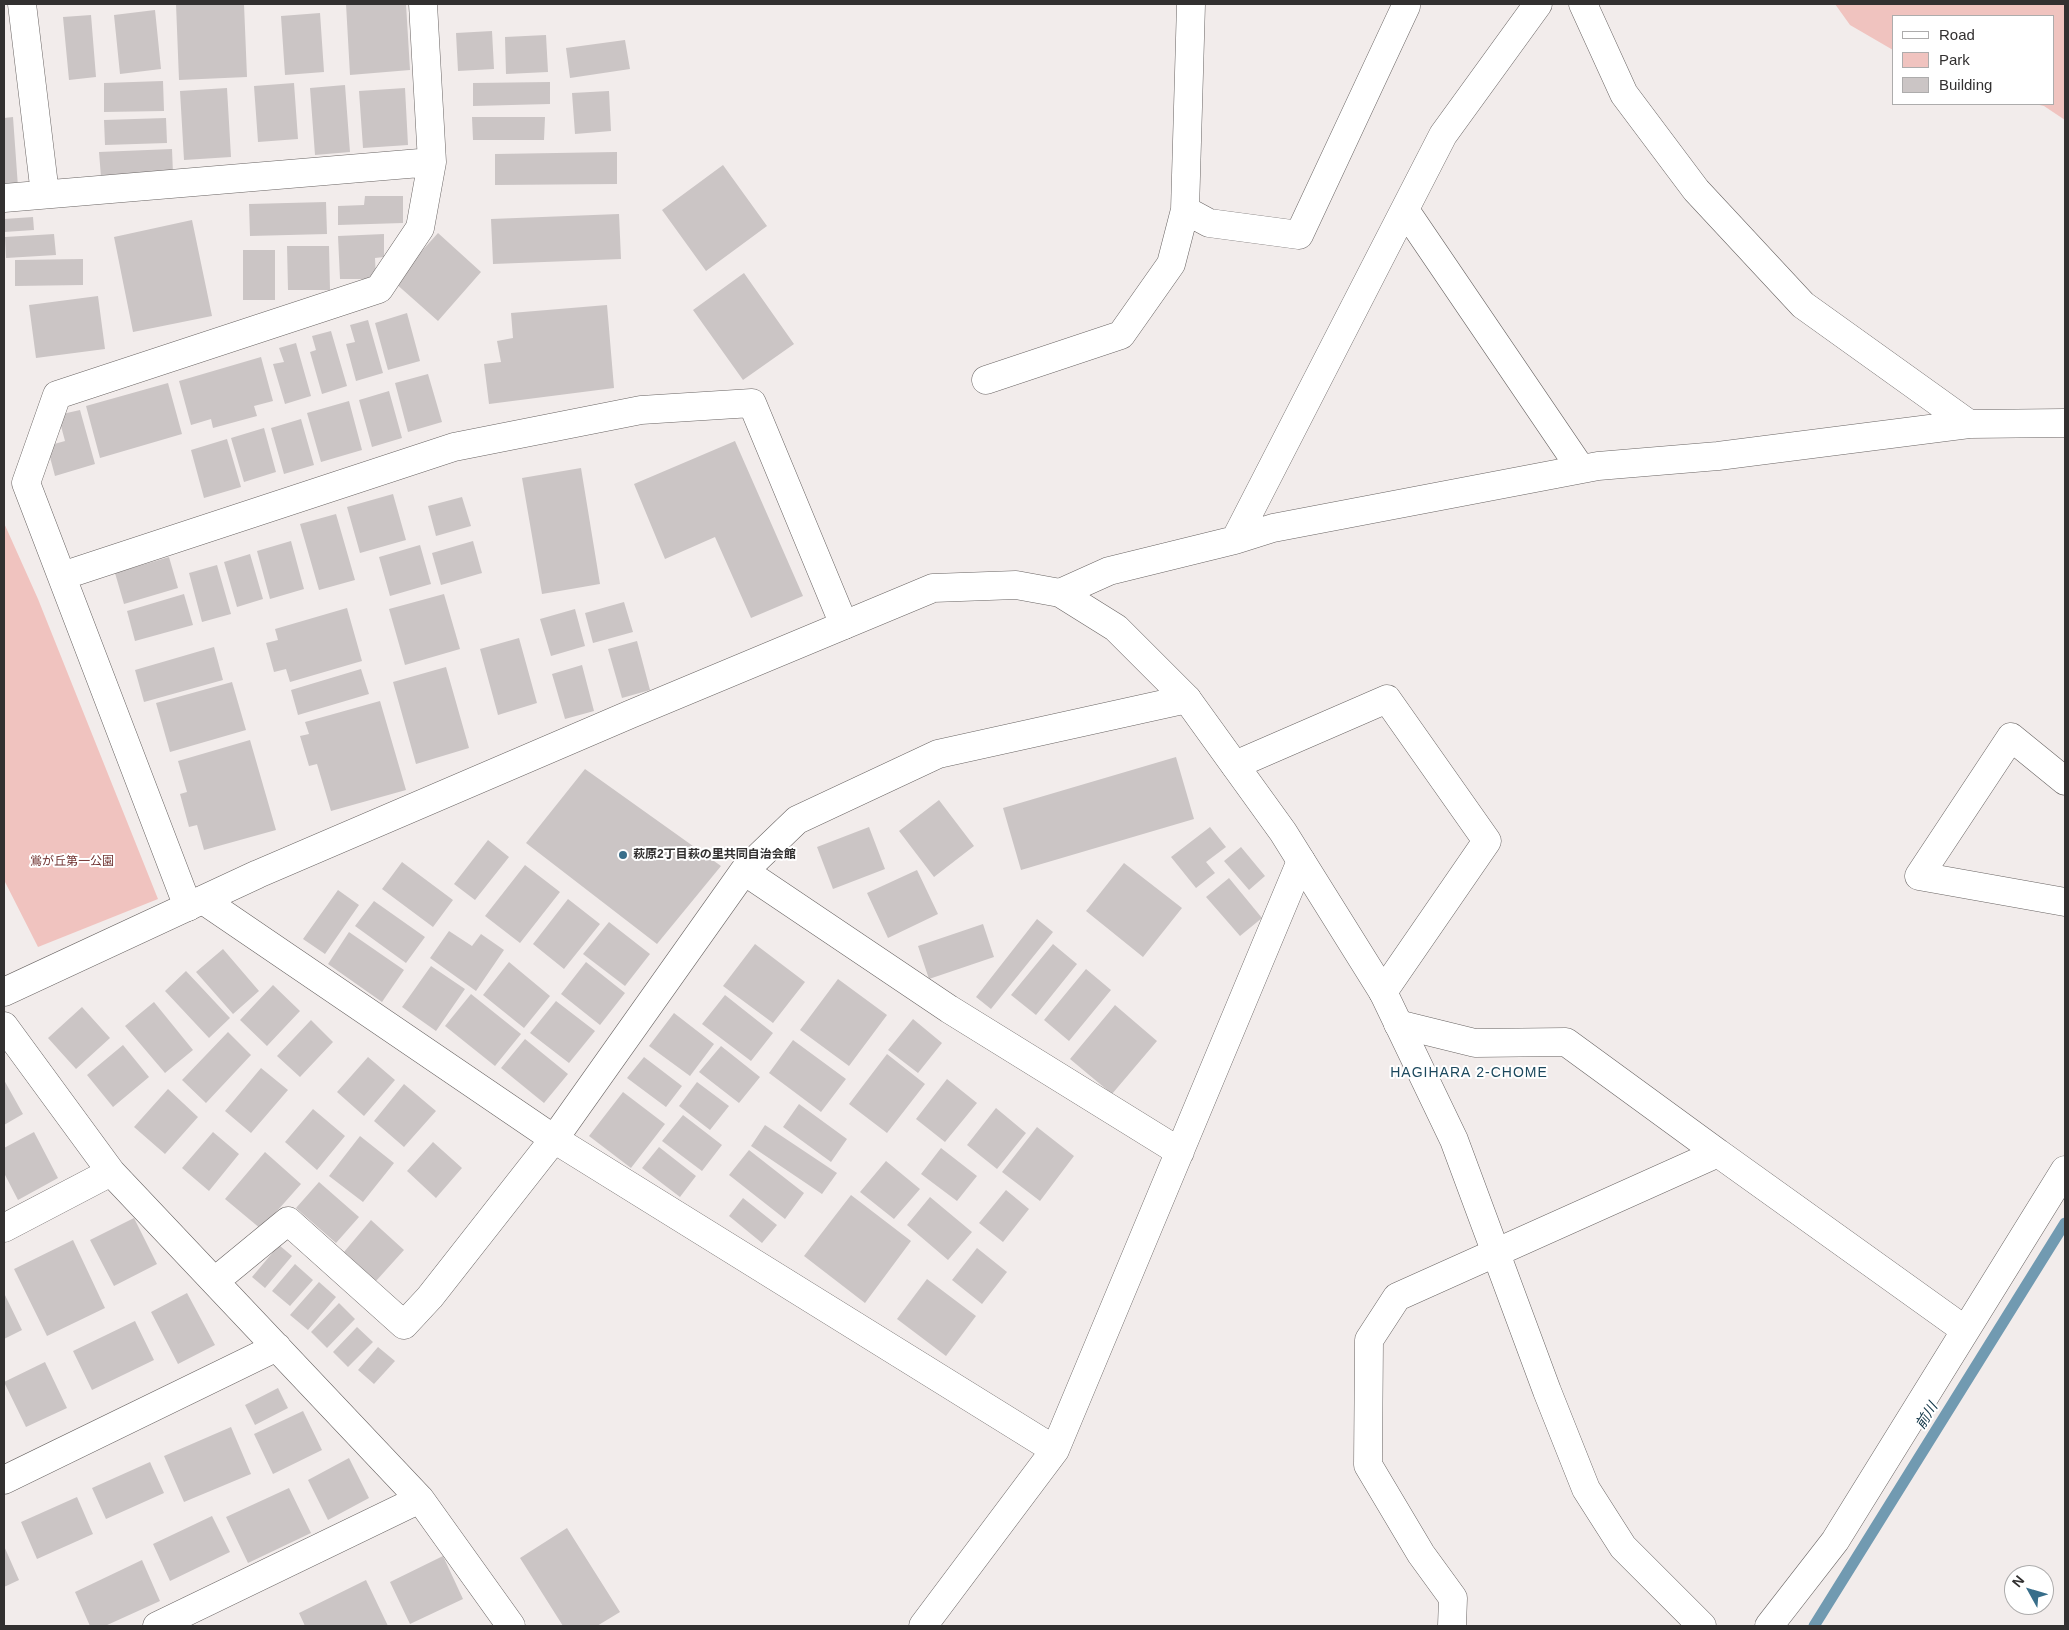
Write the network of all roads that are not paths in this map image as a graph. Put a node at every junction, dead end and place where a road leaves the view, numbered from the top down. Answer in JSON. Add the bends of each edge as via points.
{"nodes":[{"id":1,"x":22,"y":4,"type":"edge"},
{"id":2,"x":423,"y":4,"type":"edge"},
{"id":3,"x":1191,"y":4,"type":"edge"},
{"id":4,"x":1405,"y":4,"type":"edge"},
{"id":5,"x":1538,"y":4,"type":"edge"},
{"id":6,"x":1583,"y":4,"type":"edge"},
{"id":7,"x":432,"y":162,"type":"junction"},
{"id":8,"x":45,"y":194,"type":"junction"},
{"id":9,"x":4,"y":198,"type":"edge"},
{"id":10,"x":1185,"y":210,"type":"junction"},
{"id":11,"x":1405,"y":210,"type":"junction"},
{"id":12,"x":986,"y":380,"type":"dead end"},
{"id":13,"x":2065,"y":423,"type":"edge"},
{"id":14,"x":1969,"y":424,"type":"junction"},
{"id":15,"x":1581,"y":469,"type":"junction"},
{"id":16,"x":1235,"y":540,"type":"junction"},
{"id":17,"x":62,"y":576,"type":"junction"},
{"id":18,"x":1060,"y":593,"type":"junction"},
{"id":19,"x":844,"y":625,"type":"junction"},
{"id":20,"x":1187,"y":699,"type":"junction"},
{"id":21,"x":1235,"y":766,"type":"junction"},
{"id":22,"x":2065,"y":781,"type":"edge"},
{"id":23,"x":1301,"y":861,"type":"junction"},
{"id":24,"x":744,"y":871,"type":"junction"},
{"id":25,"x":2065,"y":902,"type":"edge"},
{"id":26,"x":196,"y":903,"type":"junction"},
{"id":27,"x":4,"y":992,"type":"edge"},
{"id":28,"x":1383,"y":992,"type":"junction"},
{"id":29,"x":1398,"y":1024,"type":"junction"},
{"id":30,"x":4,"y":1026,"type":"edge"},
{"id":31,"x":554,"y":1139,"type":"junction"},
{"id":32,"x":1180,"y":1152,"type":"junction"},
{"id":33,"x":1718,"y":1153,"type":"junction"},
{"id":34,"x":2065,"y":1170,"type":"edge"},
{"id":35,"x":111,"y":1172,"type":"junction"},
{"id":36,"x":4,"y":1228,"type":"edge"},
{"id":37,"x":1496,"y":1252,"type":"junction"},
{"id":38,"x":215,"y":1281,"type":"junction"},
{"id":39,"x":1965,"y":1330,"type":"junction"},
{"id":40,"x":277,"y":1347,"type":"junction"},
{"id":41,"x":1055,"y":1450,"type":"junction"},
{"id":42,"x":4,"y":1480,"type":"edge"},
{"id":43,"x":420,"y":1499,"type":"junction"},
{"id":44,"x":157,"y":1626,"type":"edge"},
{"id":45,"x":511,"y":1626,"type":"edge"},
{"id":46,"x":923,"y":1626,"type":"edge"},
{"id":47,"x":1452,"y":1626,"type":"edge"},
{"id":48,"x":1702,"y":1626,"type":"edge"},
{"id":49,"x":1769,"y":1626,"type":"edge"}],
"edges":[{"from":1,"to":8,"type":"street"},
{"from":2,"to":7,"type":"street"},
{"from":3,"to":10,"type":"street"},
{"from":4,"to":10,"type":"street","via":[[1299,235],[1209,223]]},
{"from":5,"to":11,"type":"street","via":[[1443,135]]},
{"from":6,"to":14,"type":"street","via":[[1624,94],[1696,190],[1803,305]]},
{"from":7,"to":8,"type":"street"},
{"from":7,"to":17,"type":"street","via":[[420,228],[379,289],[57,395],[26,483]]},
{"from":8,"to":9,"type":"street"},
{"from":10,"to":12,"type":"street","via":[[1171,264],[1121,334]]},
{"from":11,"to":15,"type":"street"},
{"from":11,"to":16,"type":"street"},
{"from":13,"to":14,"type":"street"},
{"from":14,"to":15,"type":"street","via":[[1718,456]]},
{"from":15,"to":16,"type":"street","via":[[1273,528]]},
{"from":16,"to":18,"type":"street","via":[[1109,571]]},
{"from":17,"to":19,"type":"street","via":[[454,447],[640,410],[752,403]]},
{"from":17,"to":26,"type":"street"},
{"from":18,"to":19,"type":"street","via":[[1016,585],[933,588]]},
{"from":18,"to":20,"type":"street","via":[[1116,628]]},
{"from":19,"to":26,"type":"street"},
{"from":20,"to":21,"type":"street"},
{"from":20,"to":24,"type":"street","via":[[938,754],[796,820]]},
{"from":21,"to":23,"type":"street"},
{"from":21,"to":28,"type":"street","via":[[1387,699],[1487,841]]},
{"from":22,"to":25,"type":"street","via":[[2011,737],[1919,876]]},
{"from":23,"to":28,"type":"street"},
{"from":23,"to":32,"type":"street"},
{"from":24,"to":31,"type":"street"},
{"from":24,"to":32,"type":"street","via":[[949,1009]]},
{"from":26,"to":27,"type":"street"},
{"from":26,"to":31,"type":"street"},
{"from":28,"to":29,"type":"street"},
{"from":29,"to":33,"type":"street","via":[[1475,1043],[1566,1042]]},
{"from":29,"to":37,"type":"street","via":[[1454,1140]]},
{"from":30,"to":35,"type":"street"},
{"from":31,"to":38,"type":"street","via":[[404,1325],[288,1221]]},
{"from":31,"to":41,"type":"street"},
{"from":32,"to":41,"type":"street"},
{"from":33,"to":37,"type":"street"},
{"from":33,"to":39,"type":"street"},
{"from":34,"to":39,"type":"street"},
{"from":35,"to":36,"type":"street"},
{"from":35,"to":38,"type":"street"},
{"from":37,"to":47,"type":"street","via":[[1397,1297],[1370,1340],[1368,1465],[1421,1554],[1453,1598]]},
{"from":37,"to":48,"type":"street","via":[[1586,1489],[1623,1547]]},
{"from":38,"to":40,"type":"street"},
{"from":39,"to":49,"type":"street","via":[[1835,1541]]},
{"from":40,"to":42,"type":"street"},
{"from":40,"to":43,"type":"street"},
{"from":41,"to":46,"type":"street"},
{"from":43,"to":44,"type":"street"},
{"from":43,"to":45,"type":"street"}]}
